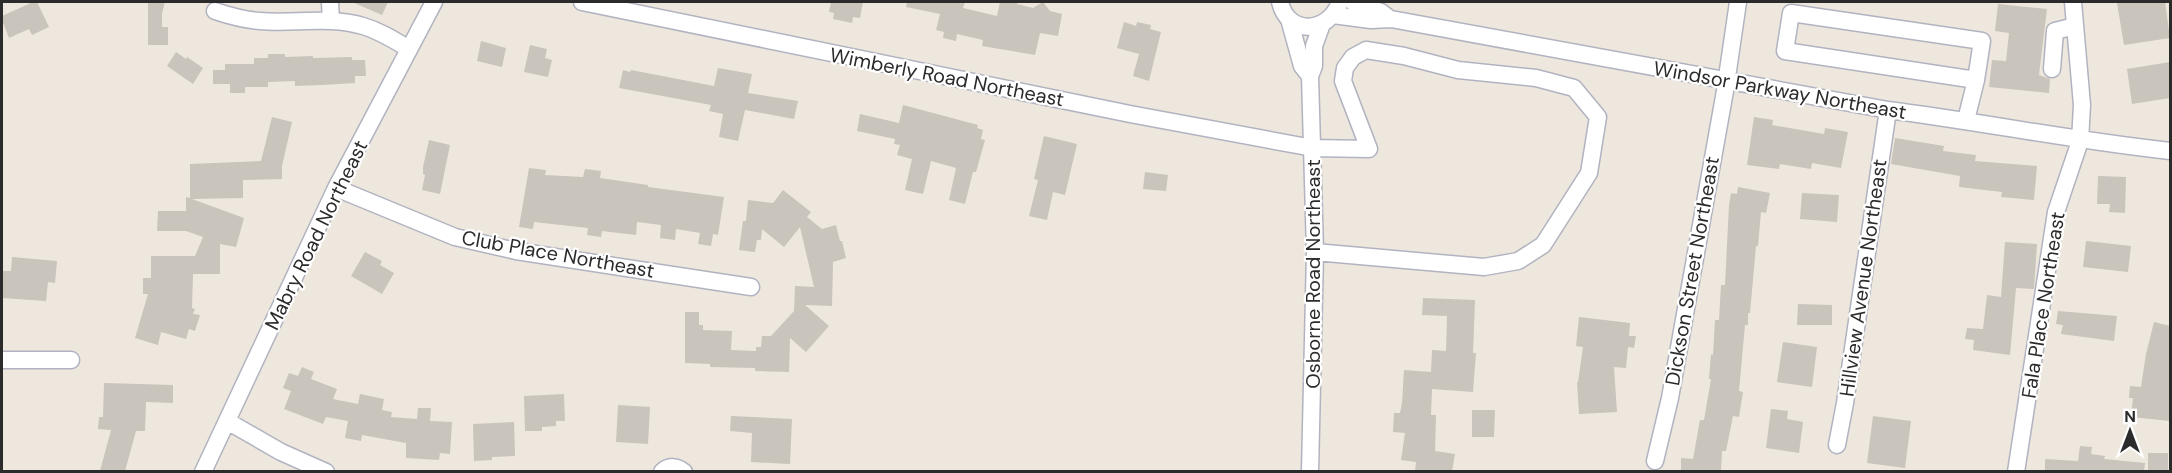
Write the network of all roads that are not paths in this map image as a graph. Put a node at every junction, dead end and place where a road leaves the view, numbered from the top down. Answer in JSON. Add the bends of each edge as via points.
{"nodes":[{"id":1,"x":330,"y":2,"type":"edge"},
{"id":2,"x":434,"y":2,"type":"edge"},
{"id":3,"x":582,"y":2,"type":"edge"},
{"id":4,"x":1280,"y":2,"type":"edge"},
{"id":5,"x":1353,"y":2,"type":"edge"},
{"id":6,"x":1738,"y":2,"type":"edge"},
{"id":7,"x":2073,"y":2,"type":"edge"},
{"id":8,"x":215,"y":11,"type":"dead end"},
{"id":9,"x":1332,"y":14,"type":"edge"},
{"id":10,"x":1289,"y":19,"type":"junction"},
{"id":11,"x":1391,"y":19,"type":"junction"},
{"id":12,"x":331,"y":21,"type":"junction"},
{"id":13,"x":2075,"y":26,"type":"junction"},
{"id":14,"x":408,"y":49,"type":"junction"},
{"id":15,"x":2052,"y":69,"type":"dead end"},
{"id":16,"x":1310,"y":76,"type":"junction"},
{"id":17,"x":1976,"y":80,"type":"junction"},
{"id":18,"x":1726,"y":81,"type":"junction"},
{"id":19,"x":1888,"y":110,"type":"junction"},
{"id":20,"x":1966,"y":120,"type":"junction"},
{"id":21,"x":2080,"y":141,"type":"junction"},
{"id":22,"x":1313,"y":148,"type":"junction"},
{"id":23,"x":2170,"y":151,"type":"edge"},
{"id":24,"x":336,"y":188,"type":"junction"},
{"id":25,"x":1316,"y":252,"type":"junction"},
{"id":26,"x":751,"y":287,"type":"dead end"},
{"id":27,"x":2,"y":360,"type":"edge"},
{"id":28,"x":71,"y":360,"type":"dead end"},
{"id":29,"x":227,"y":421,"type":"junction"},
{"id":30,"x":1837,"y":445,"type":"dead end"},
{"id":31,"x":1655,"y":461,"type":"dead end"},
{"id":32,"x":203,"y":471,"type":"edge"},
{"id":33,"x":326,"y":471,"type":"edge"},
{"id":34,"x":662,"y":471,"type":"edge"},
{"id":35,"x":684,"y":471,"type":"edge"},
{"id":36,"x":1310,"y":471,"type":"edge"},
{"id":37,"x":2016,"y":471,"type":"edge"}],
"edges":[{"from":1,"to":12,"type":"street"},
{"from":2,"to":14,"type":"street","name":"Mabry Road Northeast"},
{"from":3,"to":22,"type":"street","name":"Wimberly Road Northeast"},
{"from":4,"to":10,"type":"street","name":"Osborne Road Northeast"},
{"from":5,"to":11,"type":"street","name":"Windsor Parkway Northeast"},
{"from":6,"to":18,"type":"street","name":"Dickson Street Northeast"},
{"from":7,"to":13,"type":"street","name":"Fala Place Northeast"},
{"from":8,"to":12,"type":"street","via":[[263,22]]},
{"from":9,"to":10,"type":"street","name":"Windsor Parkway Northeast","via":[[1313,27]]},
{"from":9,"to":11,"type":"street","name":"Windsor Parkway Northeast"},
{"from":9,"to":16,"type":"street","name":"Osborne Road Northeast","via":[[1314,46]]},
{"from":10,"to":16,"type":"street","name":"Osborne Road Northeast","via":[[1302,66]]},
{"from":11,"to":18,"type":"street","name":"Windsor Parkway Northeast"},
{"from":12,"to":14,"type":"street","via":[[384,33]]},
{"from":13,"to":15,"type":"street","via":[[2055,32]]},
{"from":13,"to":21,"type":"street","name":"Fala Place Northeast","via":[[2082,105]]},
{"from":14,"to":24,"type":"street","name":"Mabry Road Northeast"},
{"from":16,"to":22,"type":"street","name":"Osborne Road Northeast"},
{"from":17,"to":17,"type":"street","via":[[1785,51],[1791,13],[1982,41]]},
{"from":17,"to":20,"type":"street"},
{"from":18,"to":19,"type":"street","name":"Windsor Parkway Northeast"},
{"from":18,"to":31,"type":"street","name":"Dickson Street Northeast","via":[[1670,398]]},
{"from":19,"to":20,"type":"street","name":"Windsor Parkway Northeast"},
{"from":19,"to":30,"type":"street","name":"Hillview Avenue Northeast"},
{"from":20,"to":21,"type":"street","name":"Windsor Parkway Northeast"},
{"from":21,"to":23,"type":"street","name":"Windsor Parkway Northeast"},
{"from":21,"to":37,"type":"street","name":"Fala Place Northeast","via":[[2056,212]]},
{"from":22,"to":25,"type":"street","name":"Osborne Road Northeast"},
{"from":22,"to":25,"type":"street","name":"Wimberly Road Northeast","via":[[1369,149],[1343,81],[1345,68],[1353,57],[1366,50],[1458,70],[1536,78],[1574,88],[1598,117],[1589,173],[1543,245],[1518,261],[1484,267]]},
{"from":24,"to":26,"type":"street","name":"Club Place Northeast","via":[[455,237],[516,251]]},
{"from":24,"to":29,"type":"street","name":"Mabry Road Northeast"},
{"from":25,"to":36,"type":"street","name":"Osborne Road Northeast"},
{"from":27,"to":28,"type":"street"},
{"from":29,"to":32,"type":"street","name":"Mabry Road Northeast"},
{"from":29,"to":33,"type":"street","via":[[281,452]]},
{"from":34,"to":35,"type":"street","via":[[676,467]]}]}
